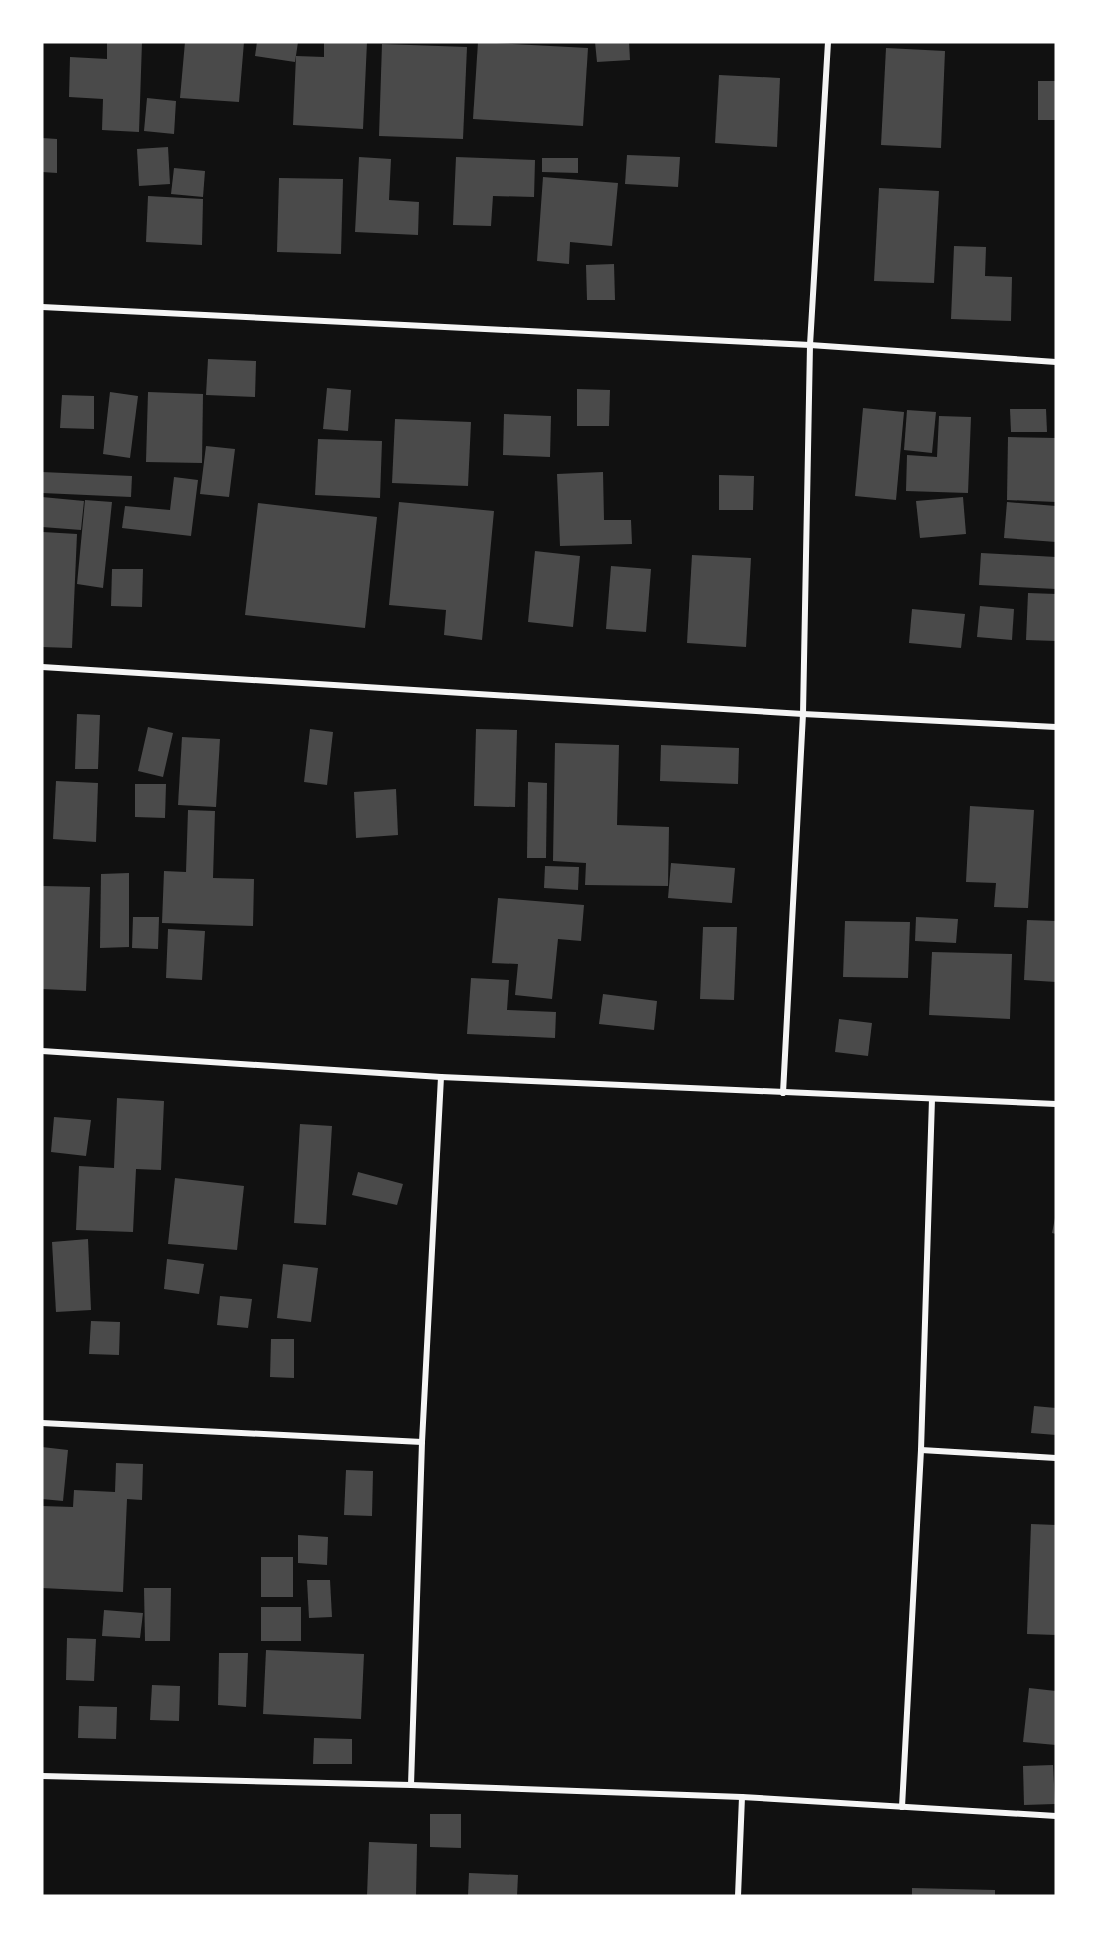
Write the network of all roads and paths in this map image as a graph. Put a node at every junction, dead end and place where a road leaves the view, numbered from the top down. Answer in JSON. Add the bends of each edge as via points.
{"nodes":[{"id":1,"x":828,"y":42,"type":"edge"},
{"id":2,"x":42,"y":307,"type":"edge"},
{"id":3,"x":810,"y":345,"type":"junction"},
{"id":4,"x":1056,"y":362,"type":"edge"},
{"id":5,"x":42,"y":667,"type":"edge"},
{"id":6,"x":803,"y":714,"type":"junction"},
{"id":7,"x":1056,"y":727,"type":"edge"},
{"id":8,"x":42,"y":1051,"type":"edge"},
{"id":9,"x":441,"y":1077,"type":"junction"},
{"id":10,"x":783,"y":1093,"type":"junction"},
{"id":11,"x":932,"y":1099,"type":"junction"},
{"id":12,"x":1056,"y":1104,"type":"edge"},
{"id":13,"x":42,"y":1423,"type":"edge"},
{"id":14,"x":422,"y":1442,"type":"junction"},
{"id":15,"x":921,"y":1449,"type":"junction"},
{"id":16,"x":1056,"y":1458,"type":"edge"},
{"id":17,"x":42,"y":1776,"type":"edge"},
{"id":18,"x":411,"y":1785,"type":"junction"},
{"id":19,"x":742,"y":1797,"type":"junction"},
{"id":20,"x":902,"y":1806,"type":"junction"},
{"id":21,"x":1056,"y":1816,"type":"edge"},
{"id":22,"x":738,"y":1896,"type":"edge"}],
"edges":[{"from":1,"to":3,"type":"street"},
{"from":2,"to":3,"type":"street"},
{"from":3,"to":4,"type":"street"},
{"from":3,"to":6,"type":"street"},
{"from":5,"to":6,"type":"street"},
{"from":6,"to":7,"type":"street"},
{"from":6,"to":10,"type":"street"},
{"from":8,"to":9,"type":"street"},
{"from":9,"to":10,"type":"street"},
{"from":9,"to":14,"type":"street"},
{"from":10,"to":11,"type":"street"},
{"from":11,"to":12,"type":"street"},
{"from":11,"to":15,"type":"street"},
{"from":13,"to":14,"type":"street"},
{"from":14,"to":18,"type":"street"},
{"from":15,"to":16,"type":"street"},
{"from":15,"to":20,"type":"street"},
{"from":17,"to":18,"type":"street"},
{"from":18,"to":19,"type":"street"},
{"from":19,"to":20,"type":"street"},
{"from":19,"to":22,"type":"street"},
{"from":20,"to":21,"type":"street"}]}
